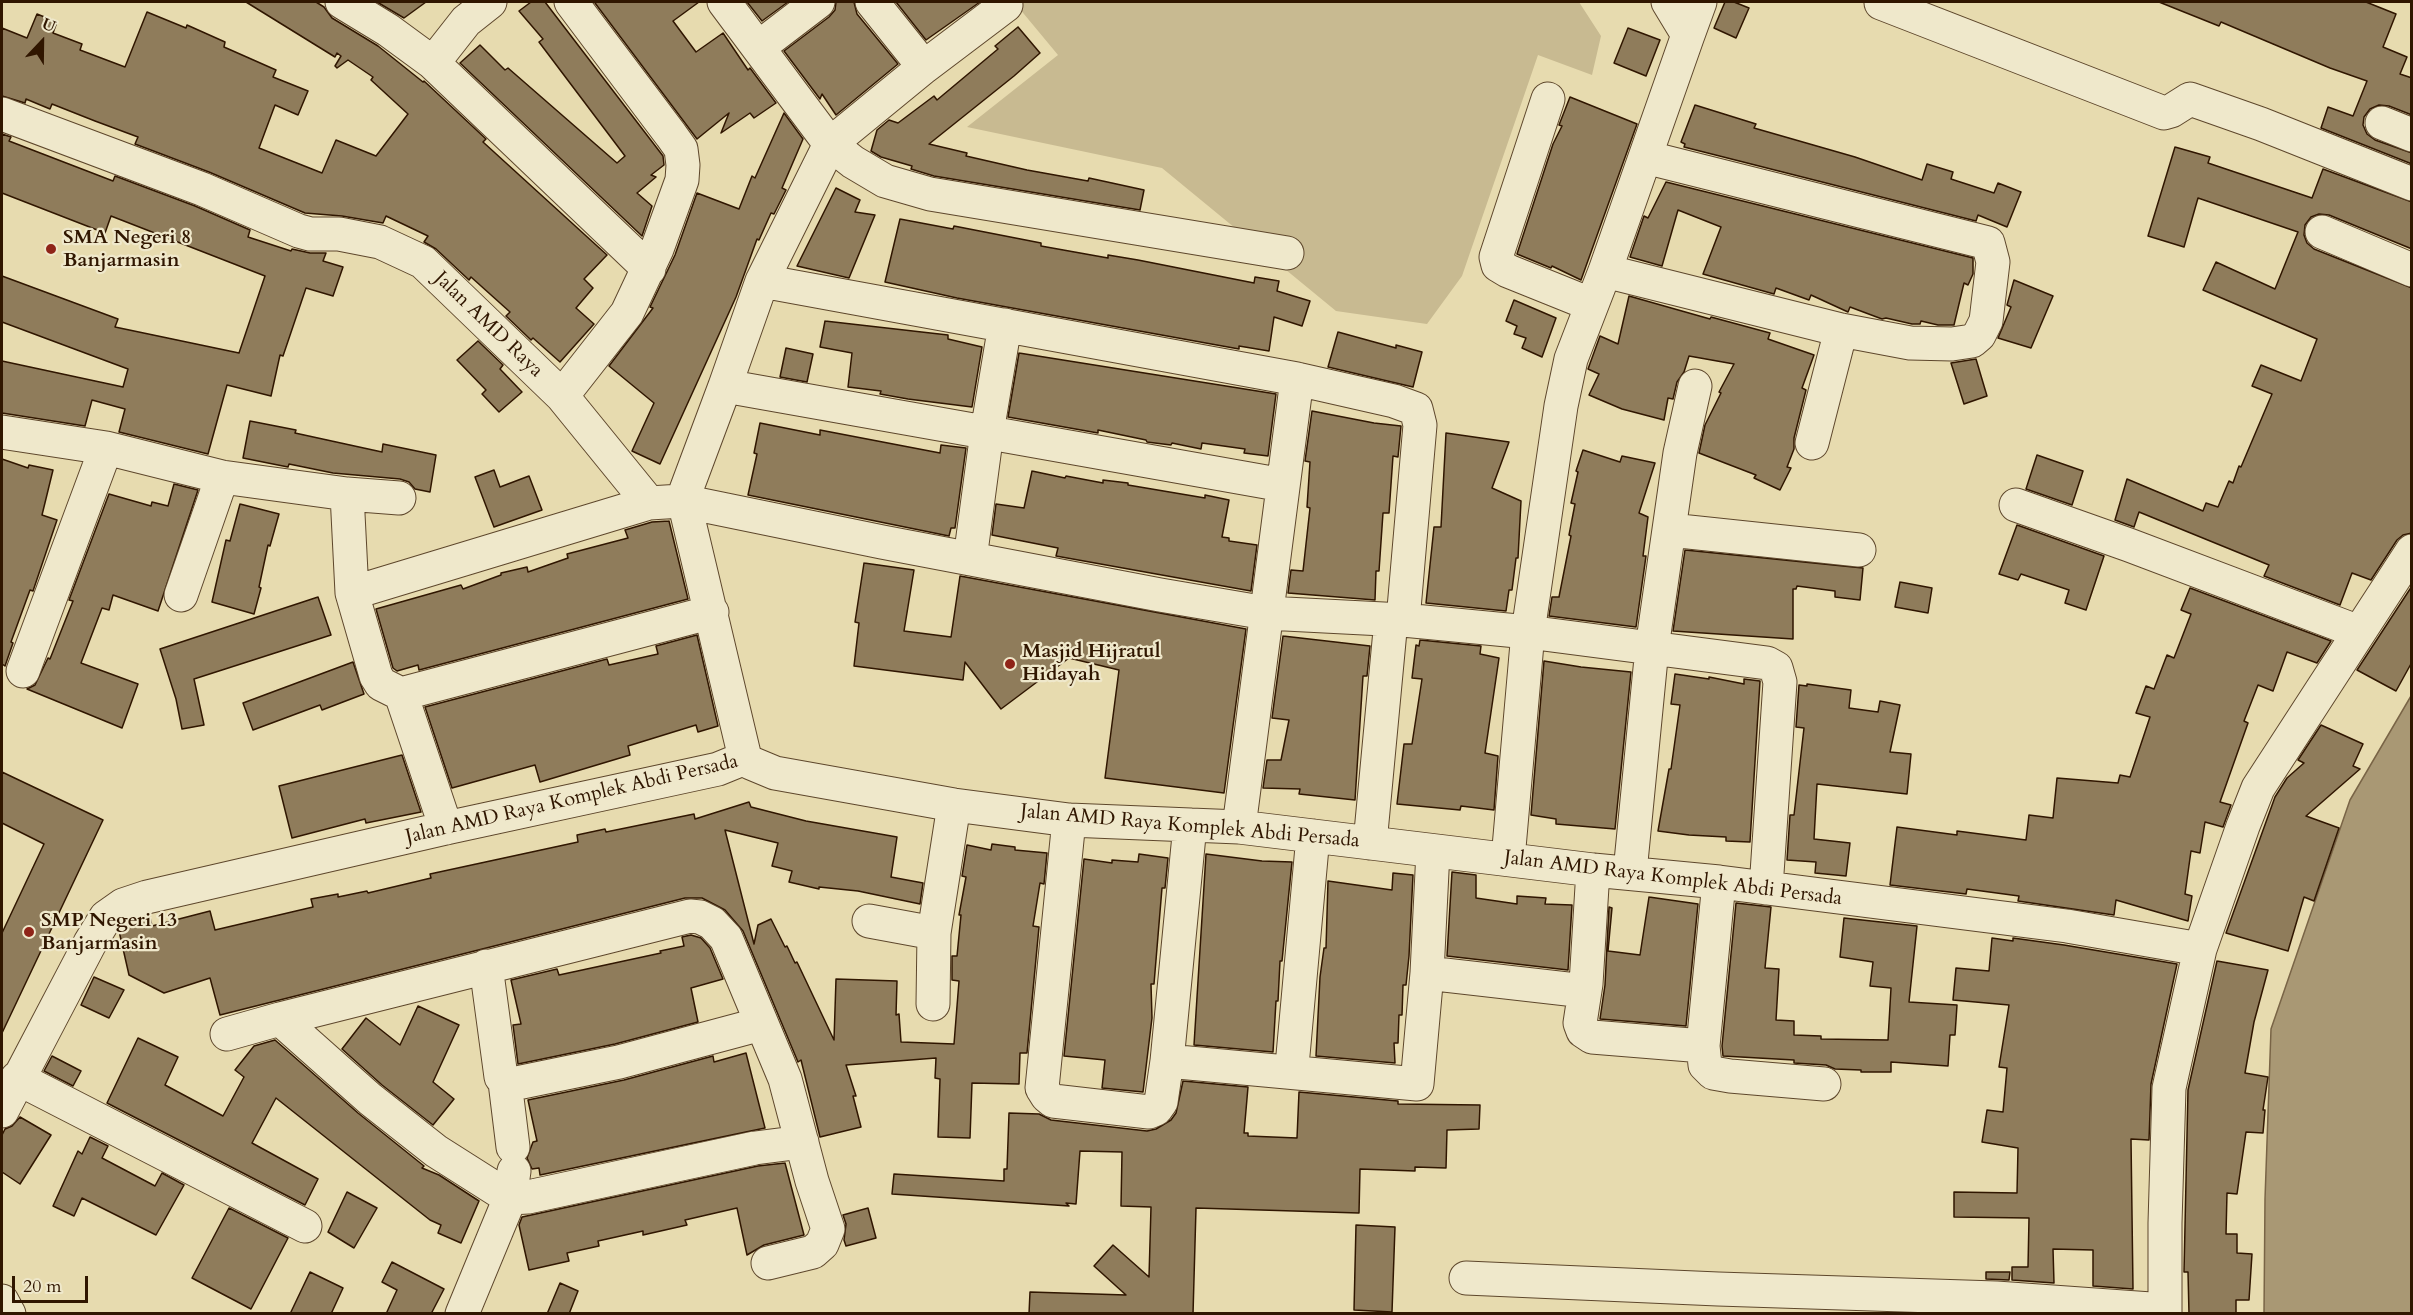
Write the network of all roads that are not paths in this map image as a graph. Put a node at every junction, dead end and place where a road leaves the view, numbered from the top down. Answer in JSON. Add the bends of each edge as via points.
{"nodes":[{"id":1,"x":342,"y":2,"type":"edge"},
{"id":2,"x":571,"y":2,"type":"edge"},
{"id":3,"x":724,"y":2,"type":"edge"},
{"id":4,"x":818,"y":2,"type":"edge"},
{"id":5,"x":872,"y":2,"type":"edge"},
{"id":6,"x":1668,"y":2,"type":"edge"},
{"id":7,"x":1701,"y":2,"type":"edge"},
{"id":8,"x":1881,"y":3,"type":"dead end"},
{"id":9,"x":1006,"y":5,"type":"dead end"},
{"id":10,"x":468,"y":8,"type":"edge"},
{"id":11,"x":1688,"y":35,"type":"junction"},
{"id":12,"x":759,"y":47,"type":"junction"},
{"id":13,"x":433,"y":63,"type":"junction"},
{"id":14,"x":924,"y":67,"type":"junction"},
{"id":15,"x":1548,"y":99,"type":"dead end"},
{"id":16,"x":2,"y":114,"type":"edge"},
{"id":17,"x":2382,"y":123,"type":"dead end"},
{"id":18,"x":2412,"y":135,"type":"edge"},
{"id":19,"x":830,"y":144,"type":"junction"},
{"id":20,"x":1645,"y":157,"type":"junction"},
{"id":21,"x":2412,"y":184,"type":"edge"},
{"id":22,"x":2322,"y":232,"type":"dead end"},
{"id":23,"x":1287,"y":253,"type":"dead end"},
{"id":24,"x":649,"y":268,"type":"junction"},
{"id":25,"x":2412,"y":270,"type":"edge"},
{"id":26,"x":1605,"y":271,"type":"junction"},
{"id":27,"x":762,"y":281,"type":"junction"},
{"id":28,"x":1590,"y":304,"type":"junction"},
{"id":29,"x":1005,"y":325,"type":"junction"},
{"id":30,"x":1841,"y":330,"type":"junction"},
{"id":31,"x":1297,"y":379,"type":"junction"},
{"id":32,"x":725,"y":386,"type":"junction"},
{"id":33,"x":1695,"y":386,"type":"dead end"},
{"id":34,"x":562,"y":396,"type":"junction"},
{"id":35,"x":2,"y":432,"type":"edge"},
{"id":36,"x":987,"y":432,"type":"junction"},
{"id":37,"x":1812,"y":443,"type":"dead end"},
{"id":38,"x":106,"y":448,"type":"junction"},
{"id":39,"x":222,"y":477,"type":"junction"},
{"id":40,"x":1282,"y":485,"type":"junction"},
{"id":41,"x":347,"y":494,"type":"junction"},
{"id":42,"x":399,"y":498,"type":"dead end"},
{"id":43,"x":683,"y":501,"type":"junction"},
{"id":44,"x":649,"y":503,"type":"junction"},
{"id":45,"x":2016,"y":505,"type":"dead end"},
{"id":46,"x":1670,"y":530,"type":"junction"},
{"id":47,"x":1859,"y":550,"type":"dead end"},
{"id":48,"x":2412,"y":552,"type":"edge"},
{"id":49,"x":970,"y":559,"type":"junction"},
{"id":50,"x":352,"y":593,"type":"junction"},
{"id":51,"x":181,"y":594,"type":"dead end"},
{"id":52,"x":712,"y":612,"type":"junction"},
{"id":53,"x":1266,"y":613,"type":"junction"},
{"id":54,"x":1397,"y":620,"type":"junction"},
{"id":55,"x":1528,"y":632,"type":"junction"},
{"id":56,"x":2359,"y":632,"type":"junction"},
{"id":57,"x":1652,"y":648,"type":"junction"},
{"id":58,"x":23,"y":670,"type":"dead end"},
{"id":59,"x":401,"y":694,"type":"junction"},
{"id":60,"x":745,"y":758,"type":"junction"},
{"id":61,"x":954,"y":805,"type":"junction"},
{"id":62,"x":1069,"y":820,"type":"junction"},
{"id":63,"x":1190,"y":825,"type":"junction"},
{"id":64,"x":1239,"y":827,"type":"junction"},
{"id":65,"x":447,"y":828,"type":"junction"},
{"id":66,"x":1313,"y":836,"type":"junction"},
{"id":67,"x":1370,"y":843,"type":"junction"},
{"id":68,"x":1433,"y":851,"type":"junction"},
{"id":69,"x":1508,"y":860,"type":"junction"},
{"id":70,"x":1593,"y":870,"type":"junction"},
{"id":71,"x":1630,"y":872,"type":"junction"},
{"id":72,"x":1719,"y":882,"type":"junction"},
{"id":73,"x":1766,"y":888,"type":"junction"},
{"id":74,"x":869,"y":921,"type":"dead end"},
{"id":75,"x":934,"y":933,"type":"junction"},
{"id":76,"x":2200,"y":949,"type":"junction"},
{"id":77,"x":486,"y":966,"type":"junction"},
{"id":78,"x":1427,"y":973,"type":"junction"},
{"id":79,"x":1586,"y":984,"type":"junction"},
{"id":80,"x":933,"y":1004,"type":"dead end"},
{"id":81,"x":280,"y":1019,"type":"junction"},
{"id":82,"x":761,"y":1024,"type":"junction"},
{"id":83,"x":227,"y":1034,"type":"dead end"},
{"id":84,"x":1703,"y":1046,"type":"junction"},
{"id":85,"x":1293,"y":1056,"type":"dead end"},
{"id":86,"x":1167,"y":1061,"type":"junction"},
{"id":87,"x":17,"y":1078,"type":"junction"},
{"id":88,"x":505,"y":1082,"type":"junction"},
{"id":89,"x":1824,"y":1084,"type":"dead end"},
{"id":90,"x":2,"y":1112,"type":"edge"},
{"id":91,"x":802,"y":1142,"type":"junction"},
{"id":92,"x":512,"y":1172,"type":"junction"},
{"id":93,"x":305,"y":1226,"type":"dead end"},
{"id":94,"x":768,"y":1263,"type":"dead end"},
{"id":95,"x":1466,"y":1278,"type":"dead end"},
{"id":96,"x":2,"y":1301,"type":"edge"},
{"id":97,"x":2165,"y":1312,"type":"edge"},
{"id":98,"x":462,"y":1313,"type":"edge"},
{"id":99,"x":9,"y":1314,"type":"edge"}],
"edges":[{"from":1,"to":13,"type":"street"},
{"from":2,"to":24,"type":"street","via":[[681,149],[682,180]]},
{"from":3,"to":12,"type":"street"},
{"from":4,"to":12,"type":"street"},
{"from":5,"to":14,"type":"street"},
{"from":6,"to":11,"type":"street"},
{"from":7,"to":11,"type":"street"},
{"from":8,"to":21,"type":"street","via":[[2164,113],[2190,99]]},
{"from":9,"to":14,"type":"street"},
{"from":10,"to":13,"type":"street"},
{"from":11,"to":20,"type":"street"},
{"from":12,"to":19,"type":"street"},
{"from":13,"to":24,"type":"street"},
{"from":14,"to":19,"type":"street"},
{"from":15,"to":28,"type":"street","via":[[1496,257],[1498,265],[1508,270]]},
{"from":16,"to":34,"type":"street","name":"Jalan AMD Raya","via":[[202,189],[299,231],[380,242],[423,262]]},
{"from":17,"to":18,"type":"street"},
{"from":19,"to":23,"type":"street","via":[[885,181],[930,194]]},
{"from":19,"to":27,"type":"street"},
{"from":20,"to":26,"type":"street"},
{"from":20,"to":30,"type":"street","via":[[1988,243],[1994,262],[1986,321],[1972,340],[1952,344],[1910,343]]},
{"from":22,"to":25,"type":"street"},
{"from":24,"to":34,"type":"street","via":[[627,313]]},
{"from":26,"to":28,"type":"street"},
{"from":26,"to":30,"type":"street"},
{"from":27,"to":29,"type":"street"},
{"from":27,"to":32,"type":"street"},
{"from":28,"to":55,"type":"street","via":[[1571,359],[1561,406]]},
{"from":29,"to":31,"type":"street"},
{"from":29,"to":36,"type":"street"},
{"from":30,"to":37,"type":"street"},
{"from":31,"to":40,"type":"street"},
{"from":31,"to":54,"type":"street","via":[[1416,409],[1420,424]]},
{"from":32,"to":36,"type":"street"},
{"from":32,"to":43,"type":"street"},
{"from":33,"to":46,"type":"street","via":[[1680,453]]},
{"from":34,"to":44,"type":"street","name":"Jalan AMD Raya"},
{"from":35,"to":38,"type":"street"},
{"from":36,"to":40,"type":"street"},
{"from":36,"to":49,"type":"street"},
{"from":38,"to":39,"type":"street"},
{"from":38,"to":58,"type":"street"},
{"from":39,"to":41,"type":"street"},
{"from":39,"to":51,"type":"street"},
{"from":40,"to":53,"type":"street"},
{"from":41,"to":42,"type":"street"},
{"from":41,"to":50,"type":"street"},
{"from":43,"to":44,"type":"street"},
{"from":43,"to":49,"type":"street"},
{"from":43,"to":52,"type":"street"},
{"from":44,"to":50,"type":"street"},
{"from":45,"to":56,"type":"street"},
{"from":46,"to":47,"type":"street"},
{"from":46,"to":57,"type":"street"},
{"from":48,"to":56,"type":"street"},
{"from":49,"to":53,"type":"street"},
{"from":50,"to":59,"type":"street","via":[[376,676],[381,684]]},
{"from":52,"to":59,"type":"street"},
{"from":52,"to":60,"type":"street"},
{"from":53,"to":54,"type":"street"},
{"from":53,"to":64,"type":"street"},
{"from":54,"to":55,"type":"street"},
{"from":54,"to":67,"type":"street"},
{"from":55,"to":57,"type":"street"},
{"from":55,"to":69,"type":"street"},
{"from":56,"to":76,"type":"street","via":[[2258,788]]},
{"from":57,"to":71,"type":"street"},
{"from":57,"to":73,"type":"street","via":[[1757,661],[1776,668],[1780,682]]},
{"from":59,"to":65,"type":"street"},
{"from":60,"to":61,"type":"street","name":"Jalan AMD Raya Komplek Abdi Persada","via":[[775,773]]},
{"from":60,"to":65,"type":"street","name":"Jalan AMD Raya Komplek Abdi Persada","via":[[718,769]]},
{"from":61,"to":62,"type":"street","name":"Jalan AMD Raya Komplek Abdi Persada"},
{"from":61,"to":75,"type":"street"},
{"from":62,"to":63,"type":"street","name":"Jalan AMD Raya Komplek Abdi Persada"},
{"from":62,"to":86,"type":"street","via":[[1042,1088],[1053,1101],[1149,1112],[1161,1102]]},
{"from":63,"to":64,"type":"street","name":"Jalan AMD Raya Komplek Abdi Persada"},
{"from":63,"to":86,"type":"street"},
{"from":64,"to":66,"type":"street","name":"Jalan AMD Raya Komplek Abdi Persada"},
{"from":65,"to":87,"type":"street","name":"Jalan AMD Raya Komplek Abdi Persada","via":[[123,905],[106,917],[90,943]]},
{"from":66,"to":67,"type":"street","name":"Jalan AMD Raya Komplek Abdi Persada"},
{"from":66,"to":85,"type":"street"},
{"from":67,"to":68,"type":"street","name":"Jalan AMD Raya Komplek Abdi Persada"},
{"from":68,"to":69,"type":"street","name":"Jalan AMD Raya Komplek Abdi Persada"},
{"from":68,"to":78,"type":"street"},
{"from":69,"to":70,"type":"street","name":"Jalan AMD Raya Komplek Abdi Persada"},
{"from":70,"to":71,"type":"street","name":"Jalan AMD Raya Komplek Abdi Persada"},
{"from":70,"to":79,"type":"street"},
{"from":71,"to":72,"type":"street","name":"Jalan AMD Raya Komplek Abdi Persada"},
{"from":72,"to":73,"type":"street","name":"Jalan AMD Raya Komplek Abdi Persada"},
{"from":72,"to":84,"type":"street"},
{"from":73,"to":76,"type":"street","name":"Jalan AMD Raya Komplek Abdi Persada","via":[[2067,926]]},
{"from":74,"to":75,"type":"street"},
{"from":75,"to":80,"type":"street"},
{"from":76,"to":97,"type":"street","via":[[2169,1088]]},
{"from":77,"to":81,"type":"street"},
{"from":77,"to":82,"type":"street","via":[[690,916],[700,917],[726,938]]},
{"from":77,"to":88,"type":"street","via":[[501,1077]]},
{"from":78,"to":79,"type":"street","via":[[1576,990]]},
{"from":78,"to":86,"type":"street","via":[[1417,1084]]},
{"from":79,"to":84,"type":"street","via":[[1580,1023],[1592,1037]]},
{"from":81,"to":83,"type":"street"},
{"from":81,"to":92,"type":"street","via":[[436,1151]]},
{"from":82,"to":88,"type":"street","via":[[618,1062],[517,1083]]},
{"from":82,"to":91,"type":"street","via":[[785,1079]]},
{"from":84,"to":89,"type":"street","via":[[1705,1065],[1713,1073]]},
{"from":87,"to":90,"type":"street"},
{"from":87,"to":93,"type":"street"},
{"from":88,"to":92,"type":"street"},
{"from":91,"to":92,"type":"street","via":[[756,1148],[528,1197]]},
{"from":91,"to":94,"type":"street","via":[[828,1229],[822,1244],[813,1252]]},
{"from":92,"to":98,"type":"street"},
{"from":95,"to":97,"type":"street","via":[[1996,1298]]},
{"from":96,"to":99,"type":"street"}]}
